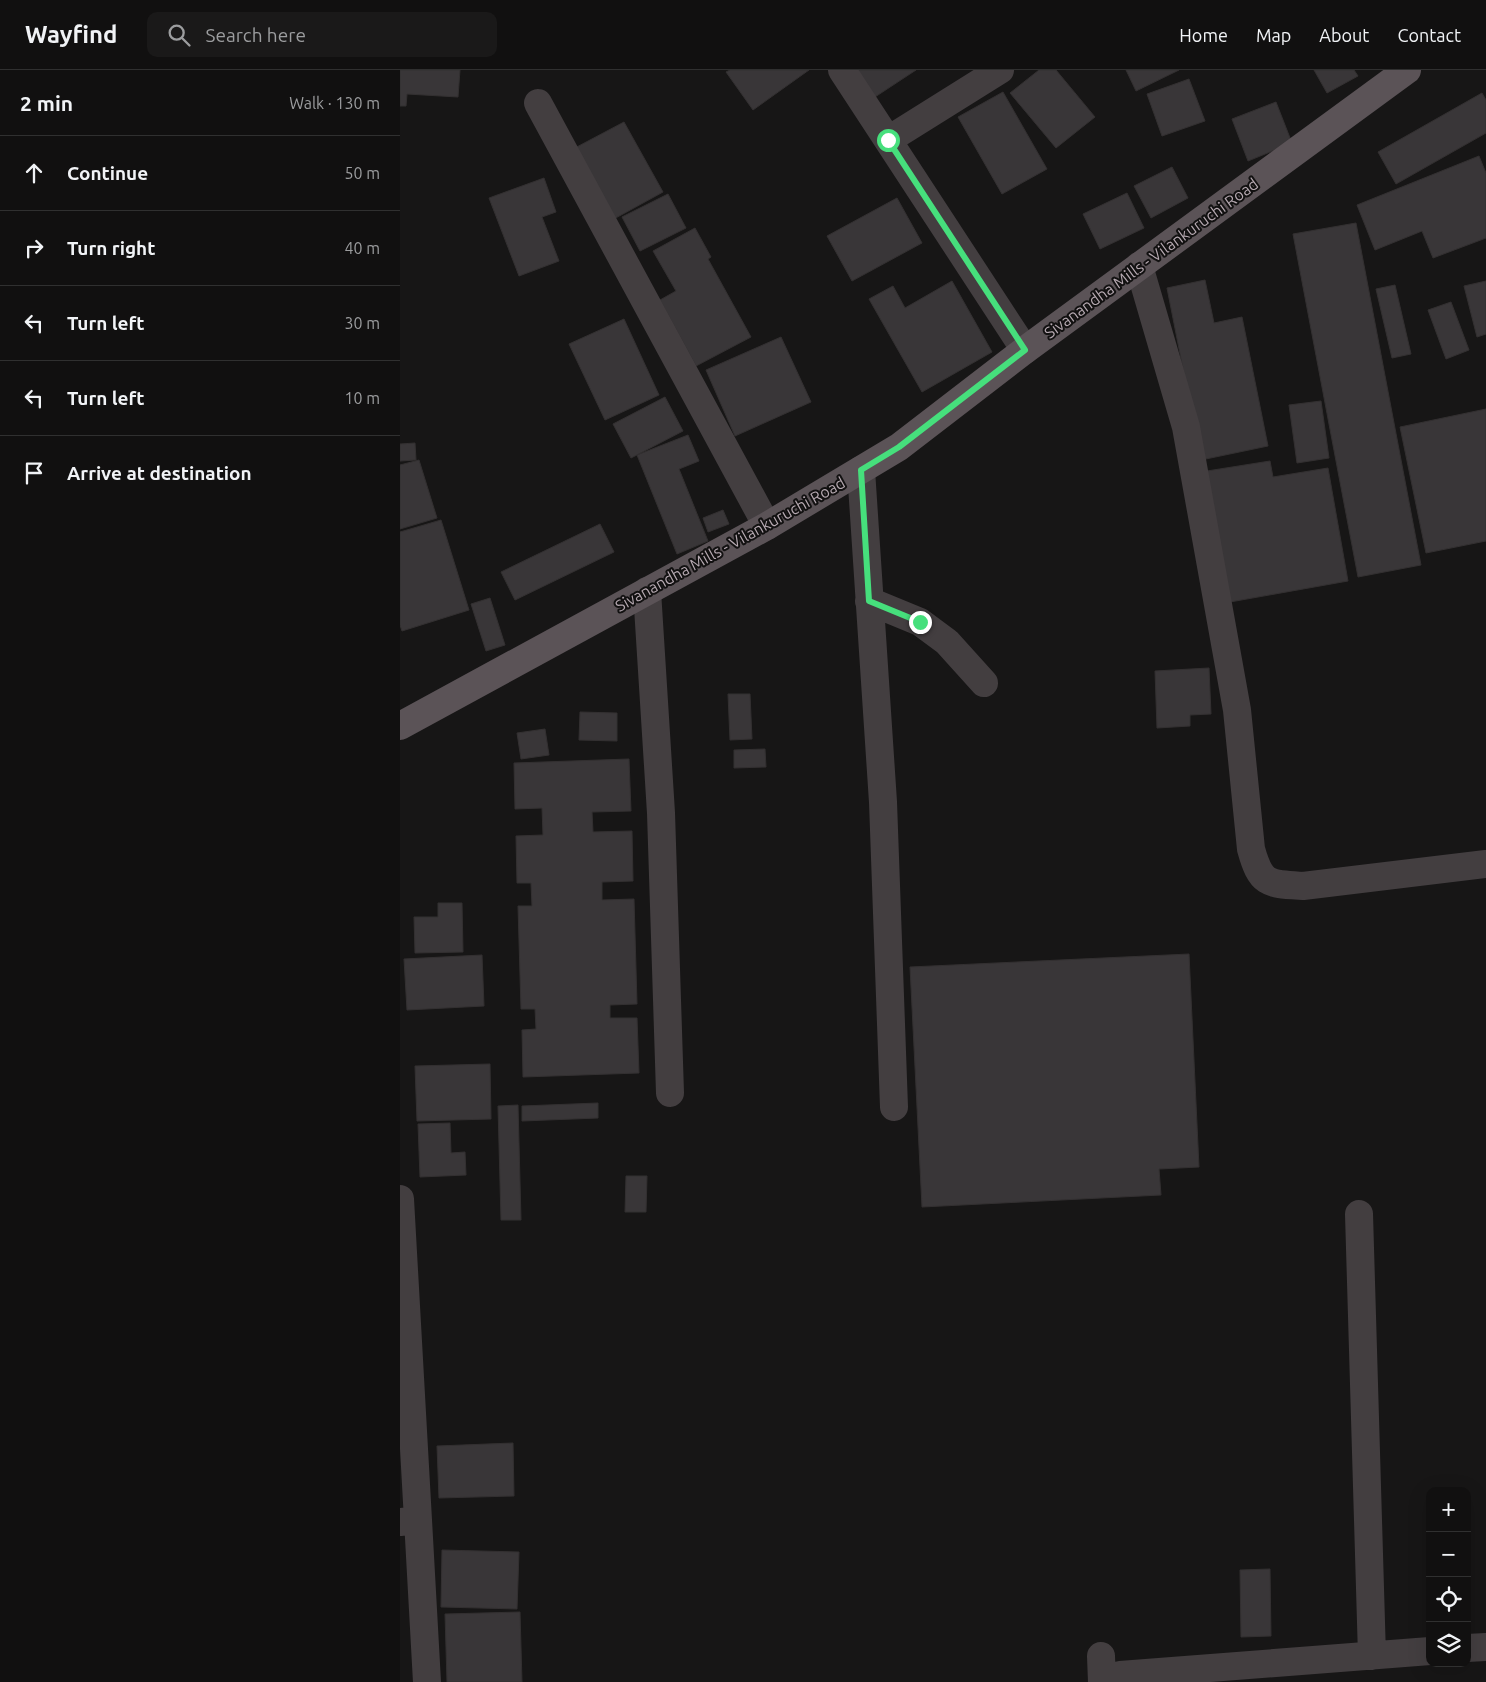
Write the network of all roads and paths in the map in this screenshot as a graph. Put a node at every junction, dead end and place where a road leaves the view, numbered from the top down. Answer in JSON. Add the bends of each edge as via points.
{"nodes":[{"id":1,"x":842,"y":70,"type":"edge"},
{"id":2,"x":1000,"y":70,"type":"edge"},
{"id":3,"x":1407,"y":70,"type":"edge"},
{"id":4,"x":538,"y":103,"type":"dead end"},
{"id":5,"x":888,"y":140,"type":"junction"},
{"id":6,"x":1139,"y":266,"type":"junction"},
{"id":7,"x":1025,"y":350,"type":"junction"},
{"id":8,"x":861,"y":470,"type":"junction"},
{"id":9,"x":767,"y":526,"type":"junction"},
{"id":10,"x":647,"y":591,"type":"junction"},
{"id":11,"x":869,"y":601,"type":"junction"},
{"id":12,"x":984,"y":683,"type":"dead end"},
{"id":13,"x":400,"y":726,"type":"edge"},
{"id":14,"x":1486,"y":864,"type":"edge"},
{"id":15,"x":670,"y":1093,"type":"dead end"},
{"id":16,"x":894,"y":1107,"type":"dead end"},
{"id":17,"x":400,"y":1199,"type":"edge"},
{"id":18,"x":1359,"y":1214,"type":"dead end"},
{"id":19,"x":409,"y":1521,"type":"edge"},
{"id":20,"x":1486,"y":1647,"type":"edge"},
{"id":21,"x":1471,"y":1648,"type":"edge"},
{"id":22,"x":1426,"y":1651,"type":"edge"},
{"id":23,"x":1372,"y":1656,"type":"junction"},
{"id":24,"x":427,"y":1682,"type":"edge"},
{"id":25,"x":1112,"y":1682,"type":"edge"}],
"edges":[{"from":1,"to":5,"type":"street"},
{"from":2,"to":5,"type":"street"},
{"from":3,"to":6,"type":"main road","name":"Sivanandha Mills - Vilankuruchi Road"},
{"from":4,"to":9,"type":"street"},
{"from":5,"to":7,"type":"street"},
{"from":6,"to":7,"type":"main road","name":"Sivanandha Mills - Vilankuruchi Road"},
{"from":6,"to":14,"type":"street","via":[[1186,427],[1237,710],[1251,849],[1257,871],[1273,884],[1303,886]]},
{"from":7,"to":8,"type":"main road","name":"Sivanandha Mills - Vilankuruchi Road","via":[[899,447]]},
{"from":8,"to":9,"type":"main road","name":"Sivanandha Mills - Vilankuruchi Road"},
{"from":8,"to":11,"type":"street"},
{"from":9,"to":10,"type":"main road","name":"Sivanandha Mills - Vilankuruchi Road"},
{"from":10,"to":13,"type":"main road","name":"Sivanandha Mills - Vilankuruchi Road"},
{"from":10,"to":15,"type":"street","via":[[661,813]]},
{"from":11,"to":12,"type":"street","via":[[920,622],[947,642]]},
{"from":11,"to":16,"type":"street","via":[[883,802]]},
{"from":17,"to":19,"type":"street"},
{"from":18,"to":23,"type":"street"},
{"from":19,"to":24,"type":"street"},
{"from":20,"to":21,"type":"street"},
{"from":22,"to":23,"type":"street"},
{"from":23,"to":25,"type":"street","via":[[1120,1675]]}]}
